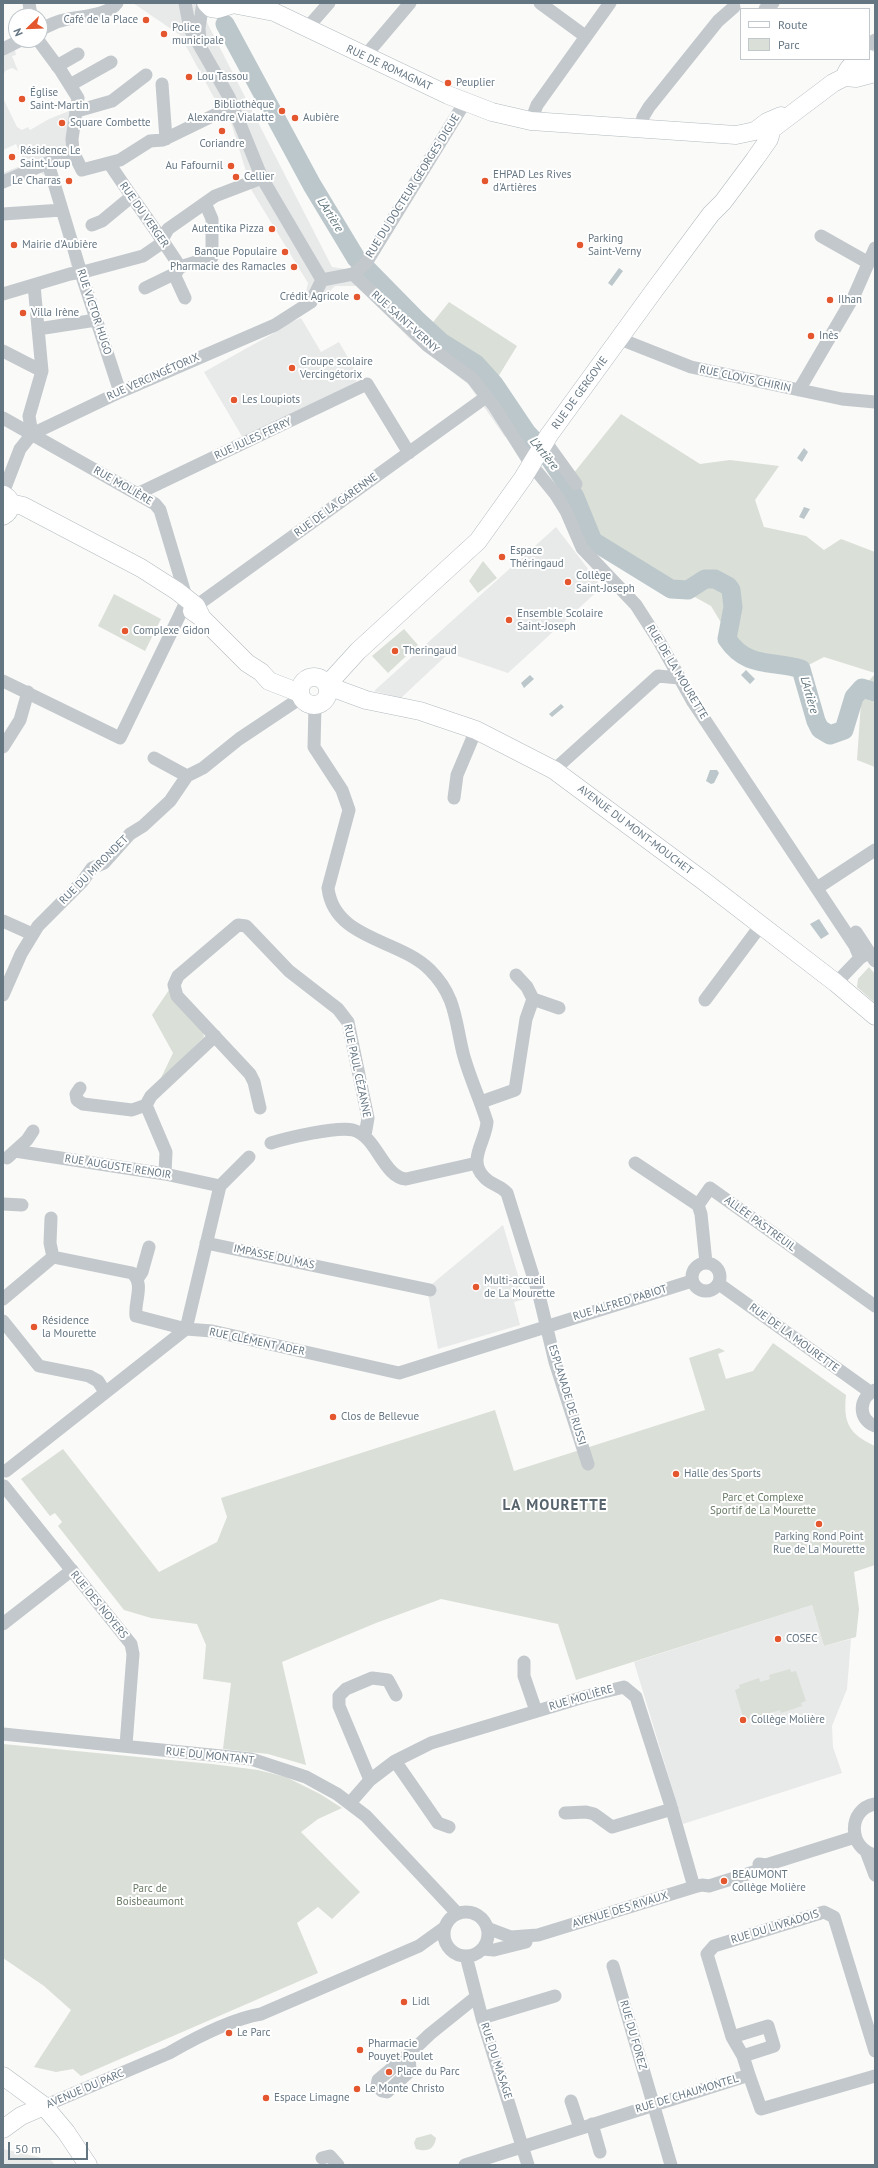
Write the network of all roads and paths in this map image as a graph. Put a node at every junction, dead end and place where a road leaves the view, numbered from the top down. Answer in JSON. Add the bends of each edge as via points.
{"nodes":[{"id":1,"x":185,"y":3,"type":"edge"},
{"id":2,"x":204,"y":3,"type":"edge"},
{"id":3,"x":329,"y":3,"type":"edge"},
{"id":4,"x":410,"y":3,"type":"edge"},
{"id":5,"x":610,"y":3,"type":"edge"},
{"id":6,"x":229,"y":4,"type":"edge"},
{"id":7,"x":543,"y":4,"type":"edge"},
{"id":8,"x":107,"y":5,"type":"edge"},
{"id":9,"x":251,"y":5,"type":"edge"},
{"id":10,"x":736,"y":7,"type":"edge"},
{"id":11,"x":48,"y":26,"type":"edge"},
{"id":12,"x":307,"y":28,"type":"junction"},
{"id":13,"x":585,"y":36,"type":"junction"},
{"id":14,"x":875,"y":40,"type":"edge"},
{"id":15,"x":200,"y":46,"type":"junction"},
{"id":16,"x":44,"y":48,"type":"edge"},
{"id":17,"x":78,"y":54,"type":"dead end"},
{"id":18,"x":365,"y":56,"type":"junction"},
{"id":19,"x":870,"y":57,"type":"edge"},
{"id":20,"x":869,"y":60,"type":"edge"},
{"id":21,"x":111,"y":62,"type":"dead end"},
{"id":22,"x":57,"y":66,"type":"junction"},
{"id":23,"x":146,"y":75,"type":"dead end"},
{"id":24,"x":162,"y":84,"type":"dead end"},
{"id":25,"x":70,"y":85,"type":"junction"},
{"id":26,"x":465,"y":102,"type":"junction"},
{"id":27,"x":233,"y":106,"type":"junction"},
{"id":28,"x":77,"y":111,"type":"junction"},
{"id":29,"x":531,"y":121,"type":"junction"},
{"id":30,"x":640,"y":129,"type":"junction"},
{"id":31,"x":166,"y":138,"type":"junction"},
{"id":32,"x":762,"y":140,"type":"junction"},
{"id":33,"x":73,"y":152,"type":"junction"},
{"id":34,"x":48,"y":163,"type":"junction"},
{"id":35,"x":109,"y":163,"type":"junction"},
{"id":36,"x":262,"y":178,"type":"junction"},
{"id":37,"x":3,"y":182,"type":"edge"},
{"id":38,"x":131,"y":197,"type":"junction"},
{"id":39,"x":205,"y":203,"type":"junction"},
{"id":40,"x":62,"y":210,"type":"junction"},
{"id":41,"x":3,"y":214,"type":"edge"},
{"id":42,"x":92,"y":225,"type":"dead end"},
{"id":43,"x":165,"y":234,"type":"junction"},
{"id":44,"x":821,"y":236,"type":"dead end"},
{"id":45,"x":875,"y":248,"type":"edge"},
{"id":46,"x":867,"y":262,"type":"junction"},
{"id":47,"x":177,"y":270,"type":"junction"},
{"id":48,"x":357,"y":272,"type":"junction"},
{"id":49,"x":81,"y":273,"type":"junction"},
{"id":50,"x":322,"y":280,"type":"junction"},
{"id":51,"x":34,"y":285,"type":"junction"},
{"id":52,"x":145,"y":288,"type":"dead end"},
{"id":53,"x":3,"y":294,"type":"edge"},
{"id":54,"x":185,"y":298,"type":"dead end"},
{"id":55,"x":96,"y":320,"type":"junction"},
{"id":56,"x":38,"y":329,"type":"junction"},
{"id":57,"x":620,"y":338,"type":"junction"},
{"id":58,"x":3,"y":351,"type":"edge"},
{"id":59,"x":42,"y":371,"type":"junction"},
{"id":60,"x":799,"y":390,"type":"junction"},
{"id":61,"x":120,"y":392,"type":"junction"},
{"id":62,"x":486,"y":396,"type":"junction"},
{"id":63,"x":874,"y":405,"type":"edge"},
{"id":64,"x":3,"y":418,"type":"edge"},
{"id":65,"x":32,"y":434,"type":"junction"},
{"id":66,"x":538,"y":452,"type":"junction"},
{"id":67,"x":409,"y":453,"type":"junction"},
{"id":68,"x":576,"y":484,"type":"dead end"},
{"id":69,"x":139,"y":493,"type":"junction"},
{"id":70,"x":5,"y":507,"type":"edge"},
{"id":71,"x":192,"y":608,"type":"junction"},
{"id":72,"x":358,"y":651,"type":"junction"},
{"id":73,"x":344,"y":666,"type":"junction"},
{"id":74,"x":679,"y":678,"type":"junction"},
{"id":75,"x":3,"y":681,"type":"edge"},
{"id":76,"x":316,"y":690,"type":"junction"},
{"id":77,"x":28,"y":692,"type":"junction"},
{"id":78,"x":361,"y":698,"type":"junction"},
{"id":79,"x":476,"y":730,"type":"junction"},
{"id":80,"x":3,"y":747,"type":"edge"},
{"id":81,"x":154,"y":758,"type":"dead end"},
{"id":82,"x":554,"y":770,"type":"junction"},
{"id":83,"x":188,"y":776,"type":"junction"},
{"id":84,"x":454,"y":798,"type":"dead end"},
{"id":85,"x":875,"y":850,"type":"edge"},
{"id":86,"x":820,"y":886,"type":"junction"},
{"id":87,"x":3,"y":921,"type":"edge"},
{"id":88,"x":761,"y":925,"type":"junction"},
{"id":89,"x":32,"y":934,"type":"junction"},
{"id":90,"x":868,"y":957,"type":"edge"},
{"id":91,"x":516,"y":975,"type":"dead end"},
{"id":92,"x":836,"y":983,"type":"junction"},
{"id":93,"x":3,"y":995,"type":"edge"},
{"id":94,"x":533,"y":999,"type":"junction"},
{"id":95,"x":705,"y":1000,"type":"dead end"},
{"id":96,"x":559,"y":1008,"type":"dead end"},
{"id":97,"x":875,"y":1016,"type":"edge"},
{"id":98,"x":214,"y":1036,"type":"junction"},
{"id":99,"x":78,"y":1094,"type":"dead end"},
{"id":100,"x":481,"y":1102,"type":"junction"},
{"id":101,"x":146,"y":1105,"type":"junction"},
{"id":102,"x":260,"y":1108,"type":"dead end"},
{"id":103,"x":33,"y":1131,"type":"dead end"},
{"id":104,"x":365,"y":1136,"type":"junction"},
{"id":105,"x":271,"y":1143,"type":"dead end"},
{"id":106,"x":249,"y":1157,"type":"dead end"},
{"id":107,"x":477,"y":1163,"type":"junction"},
{"id":108,"x":635,"y":1163,"type":"dead end"},
{"id":109,"x":165,"y":1174,"type":"junction"},
{"id":110,"x":220,"y":1186,"type":"junction"},
{"id":111,"x":3,"y":1204,"type":"edge"},
{"id":112,"x":22,"y":1205,"type":"dead end"},
{"id":113,"x":698,"y":1205,"type":"junction"},
{"id":114,"x":51,"y":1218,"type":"dead end"},
{"id":115,"x":206,"y":1243,"type":"junction"},
{"id":116,"x":149,"y":1247,"type":"dead end"},
{"id":117,"x":53,"y":1257,"type":"junction"},
{"id":118,"x":706,"y":1263,"type":"junction"},
{"id":119,"x":138,"y":1278,"type":"junction"},
{"id":120,"x":692,"y":1281,"type":"junction"},
{"id":121,"x":719,"y":1284,"type":"junction"},
{"id":122,"x":430,"y":1290,"type":"dead end"},
{"id":123,"x":3,"y":1299,"type":"edge"},
{"id":124,"x":875,"y":1306,"type":"edge"},
{"id":125,"x":3,"y":1321,"type":"edge"},
{"id":126,"x":548,"y":1326,"type":"junction"},
{"id":127,"x":186,"y":1329,"type":"junction"},
{"id":128,"x":873,"y":1391,"type":"edge"},
{"id":129,"x":105,"y":1392,"type":"junction"},
{"id":130,"x":875,"y":1426,"type":"edge"},
{"id":131,"x":588,"y":1464,"type":"dead end"},
{"id":132,"x":4,"y":1470,"type":"edge"},
{"id":133,"x":4,"y":1486,"type":"edge"},
{"id":134,"x":72,"y":1570,"type":"junction"},
{"id":135,"x":3,"y":1624,"type":"edge"},
{"id":136,"x":524,"y":1662,"type":"dead end"},
{"id":137,"x":396,"y":1695,"type":"dead end"},
{"id":138,"x":536,"y":1711,"type":"junction"},
{"id":139,"x":3,"y":1734,"type":"edge"},
{"id":140,"x":126,"y":1745,"type":"junction"},
{"id":141,"x":395,"y":1761,"type":"junction"},
{"id":142,"x":370,"y":1780,"type":"junction"},
{"id":143,"x":350,"y":1803,"type":"junction"},
{"id":144,"x":875,"y":1804,"type":"edge"},
{"id":145,"x":672,"y":1809,"type":"junction"},
{"id":146,"x":565,"y":1813,"type":"dead end"},
{"id":147,"x":449,"y":1828,"type":"dead end"},
{"id":148,"x":855,"y":1837,"type":"junction"},
{"id":149,"x":870,"y":1853,"type":"edge"},
{"id":150,"x":875,"y":1876,"type":"edge"},
{"id":151,"x":698,"y":1886,"type":"junction"},
{"id":152,"x":457,"y":1913,"type":"junction"},
{"id":153,"x":444,"y":1928,"type":"junction"},
{"id":154,"x":487,"y":1928,"type":"junction"},
{"id":155,"x":538,"y":1935,"type":"junction"},
{"id":156,"x":419,"y":1946,"type":"junction"},
{"id":157,"x":448,"y":1947,"type":"junction"},
{"id":158,"x":482,"y":1949,"type":"junction"},
{"id":159,"x":466,"y":1956,"type":"junction"},
{"id":160,"x":613,"y":1966,"type":"dead end"},
{"id":161,"x":555,"y":1996,"type":"dead end"},
{"id":162,"x":476,"y":1997,"type":"junction"},
{"id":163,"x":482,"y":2018,"type":"junction"},
{"id":164,"x":732,"y":2037,"type":"junction"},
{"id":165,"x":875,"y":2052,"type":"edge"},
{"id":166,"x":408,"y":2054,"type":"dead end"},
{"id":167,"x":743,"y":2056,"type":"junction"},
{"id":168,"x":749,"y":2075,"type":"junction"},
{"id":169,"x":3,"y":2076,"type":"edge"},
{"id":170,"x":875,"y":2076,"type":"edge"},
{"id":171,"x":571,"y":2101,"type":"dead end"},
{"id":172,"x":653,"y":2104,"type":"junction"},
{"id":173,"x":44,"y":2106,"type":"junction"},
{"id":174,"x":592,"y":2124,"type":"junction"},
{"id":175,"x":580,"y":2128,"type":"junction"},
{"id":176,"x":3,"y":2129,"type":"edge"},
{"id":177,"x":523,"y":2146,"type":"junction"},
{"id":178,"x":600,"y":2152,"type":"dead end"},
{"id":179,"x":322,"y":2158,"type":"dead end"},
{"id":180,"x":88,"y":2165,"type":"edge"},
{"id":181,"x":338,"y":2165,"type":"edge"},
{"id":182,"x":465,"y":2165,"type":"edge"},
{"id":183,"x":528,"y":2165,"type":"edge"},
{"id":184,"x":671,"y":2165,"type":"edge"}],
"edges":[{"from":1,"to":15,"type":"street","via":[[190,29]]},
{"from":2,"to":6,"type":"main road","name":"RUE DE ROMAGNAT","via":[[218,9]]},
{"from":2,"to":15,"type":"street","via":[[199,28]]},
{"from":3,"to":12,"type":"street"},
{"from":4,"to":18,"type":"street"},
{"from":5,"to":13,"type":"street"},
{"from":6,"to":9,"type":"main road","name":"RUE DE ROMAGNAT"},
{"from":7,"to":13,"type":"street"},
{"from":8,"to":11,"type":"street","via":[[87,16],[61,20]]},
{"from":9,"to":12,"type":"main road","name":"RUE DE ROMAGNAT","via":[[274,12]]},
{"from":10,"to":30,"type":"street","via":[[718,21],[649,107]]},
{"from":12,"to":18,"type":"main road","name":"RUE DE ROMAGNAT"},
{"from":13,"to":29,"type":"street","via":[[537,105]]},
{"from":14,"to":19,"type":"street"},
{"from":15,"to":27,"type":"street"},
{"from":16,"to":22,"type":"street"},
{"from":17,"to":22,"type":"street"},
{"from":18,"to":26,"type":"main road","name":"RUE DE ROMAGNAT"},
{"from":20,"to":32,"type":"main road","via":[[847,68],[839,80],[792,115],[786,130],[777,138]]},
{"from":21,"to":25,"type":"street"},
{"from":22,"to":25,"type":"street"},
{"from":23,"to":28,"type":"street","via":[[112,101]]},
{"from":24,"to":31,"type":"street"},
{"from":25,"to":28,"type":"street","via":[[78,98]]},
{"from":26,"to":29,"type":"main road","name":"RUE DE ROMAGNAT","via":[[492,112]]},
{"from":26,"to":48,"type":"street","name":"RUE DU DOCTEUR GEORGES DIGUE"},
{"from":27,"to":31,"type":"street"},
{"from":27,"to":36,"type":"street"},
{"from":28,"to":33,"type":"street","via":[[72,139]]},
{"from":29,"to":30,"type":"main road","name":"RUE DE ROMAGNAT"},
{"from":30,"to":32,"type":"main road","name":"RUE DE ROMAGNAT","via":[[736,135]]},
{"from":31,"to":35,"type":"street","via":[[150,141],[120,160]]},
{"from":32,"to":57,"type":"main road","name":"RUE DE GERGOVIE","via":[[723,202],[711,214]]},
{"from":33,"to":34,"type":"street"},
{"from":33,"to":35,"type":"street","via":[[82,170]]},
{"from":34,"to":37,"type":"street"},
{"from":34,"to":40,"type":"street","name":"RUE VICTOR HUGO"},
{"from":35,"to":38,"type":"street","name":"RUE DU VERGER"},
{"from":36,"to":39,"type":"street","via":[[239,185]]},
{"from":36,"to":50,"type":"street"},
{"from":38,"to":42,"type":"street","via":[[102,221]]},
{"from":38,"to":43,"type":"street","name":"RUE DU VERGER"},
{"from":39,"to":43,"type":"street"},
{"from":39,"to":47,"type":"street","via":[[212,219],[212,257]]},
{"from":40,"to":41,"type":"street"},
{"from":40,"to":49,"type":"street","name":"RUE VICTOR HUGO"},
{"from":43,"to":47,"type":"street","name":"RUE DU VERGER"},
{"from":43,"to":49,"type":"street","via":[[153,250],[143,256]]},
{"from":44,"to":46,"type":"street"},
{"from":45,"to":46,"type":"street"},
{"from":46,"to":60,"type":"street","via":[[854,296]]},
{"from":47,"to":52,"type":"street"},
{"from":47,"to":54,"type":"street","name":"RUE DU VERGER"},
{"from":48,"to":50,"type":"street"},
{"from":48,"to":62,"type":"street","name":"RUE SAINT-VERNY","via":[[428,346],[472,378]]},
{"from":49,"to":51,"type":"street"},
{"from":49,"to":55,"type":"street","name":"RUE VICTOR HUGO"},
{"from":50,"to":61,"type":"street","name":"RUE VERCINGÉTORIX","via":[[311,302],[275,325]]},
{"from":51,"to":53,"type":"street"},
{"from":51,"to":56,"type":"street"},
{"from":55,"to":56,"type":"street"},
{"from":55,"to":61,"type":"street","name":"RUE VICTOR HUGO"},
{"from":56,"to":59,"type":"street"},
{"from":57,"to":60,"type":"street","name":"RUE CLOVIS CHIRIN","via":[[691,367]]},
{"from":57,"to":66,"type":"main road","name":"RUE DE GERGOVIE"},
{"from":58,"to":59,"type":"street"},
{"from":59,"to":65,"type":"street","via":[[29,416]]},
{"from":60,"to":63,"type":"street","name":"RUE CLOVIS CHIRIN"},
{"from":61,"to":65,"type":"street","name":"RUE VERCINGÉTORIX"},
{"from":62,"to":66,"type":"street","name":"RUE SAINT-VERNY"},
{"from":62,"to":67,"type":"street","name":"RUE DE LA GARENNE"},
{"from":64,"to":65,"type":"street","name":"RUE MOLIÈRE"},
{"from":65,"to":69,"type":"street","name":"RUE MOLIÈRE"},
{"from":65,"to":70,"type":"street","name":"RUE VERCINGÉTORIX","via":[[20,449]]},
{"from":66,"to":68,"type":"street"},
{"from":66,"to":72,"type":"main road","name":"RUE DE GERGOVIE","via":[[515,490],[478,541]]},
{"from":66,"to":74,"type":"street","name":"RUE DE LA MOURETTE","via":[[582,548],[636,605]]},
{"from":67,"to":69,"type":"street","name":"RUE JULES FERRY","via":[[367,384]]},
{"from":67,"to":71,"type":"street","name":"RUE DE LA GARENNE"},
{"from":69,"to":71,"type":"street","name":"RUE MOLIÈRE","via":[[160,510]]},
{"from":70,"to":71,"type":"main road","name":"AVENUE DU MONT-MOUCHET","via":[[46,518],[142,568],[166,593]]},
{"from":71,"to":76,"type":"main road","name":"AVENUE DU MONT-MOUCHET","via":[[247,663],[261,672],[272,672]]},
{"from":71,"to":77,"type":"street","via":[[120,738]]},
{"from":72,"to":73,"type":"main road","name":"RUE DE GERGOVIE"},
{"from":72,"to":76,"type":"main road","name":"RUE DE GERGOVIE"},
{"from":73,"to":76,"type":"main road","name":"RUE DE GERGOVIE"},
{"from":73,"to":78,"type":"main road"},
{"from":74,"to":82,"type":"street","via":[[658,676]]},
{"from":74,"to":86,"type":"street","name":"RUE DE LA MOURETTE"},
{"from":75,"to":77,"type":"street"},
{"from":76,"to":78,"type":"main road","name":"AVENUE DU MONT-MOUCHET"},
{"from":76,"to":83,"type":"street","name":"RUE DU MIRONDET","via":[[239,739],[203,768]]},
{"from":76,"to":100,"type":"street","via":[[314,747],[342,790],[349,810],[328,888],[330,899],[336,912],[350,924],[374,940],[414,958],[430,969],[447,989],[457,1020],[463,1053]]},
{"from":77,"to":80,"type":"street","via":[[20,720]]},
{"from":78,"to":79,"type":"main road","name":"AVENUE DU MONT-MOUCHET","via":[[420,711]]},
{"from":79,"to":82,"type":"main road","name":"AVENUE DU MONT-MOUCHET"},
{"from":79,"to":84,"type":"street","via":[[456,775]]},
{"from":81,"to":83,"type":"street"},
{"from":82,"to":88,"type":"main road","name":"AVENUE DU MONT-MOUCHET"},
{"from":83,"to":89,"type":"street","name":"RUE DU MIRONDET","via":[[170,801],[143,826],[130,834],[104,863],[92,868],[82,882]]},
{"from":85,"to":86,"type":"street"},
{"from":86,"to":90,"type":"street","name":"RUE DE LA MOURETTE","via":[[855,946]]},
{"from":87,"to":89,"type":"street"},
{"from":88,"to":92,"type":"main road","name":"AVENUE DU MONT-MOUCHET"},
{"from":88,"to":95,"type":"street"},
{"from":89,"to":93,"type":"street","name":"RUE DU MIRONDET"},
{"from":90,"to":92,"type":"street","name":"RUE DE LA MOURETTE"},
{"from":91,"to":94,"type":"street","via":[[527,987]]},
{"from":92,"to":97,"type":"main road","name":"AVENUE DU MONT-MOUCHET"},
{"from":94,"to":96,"type":"street"},
{"from":94,"to":100,"type":"street","via":[[526,1019],[515,1090]]},
{"from":98,"to":101,"type":"street","via":[[151,1096]]},
{"from":98,"to":102,"type":"street","name":"RUE PAUL CÉZANNE","via":[[250,1074]]},
{"from":98,"to":104,"type":"street","name":"RUE PAUL CÉZANNE","via":[[177,996],[174,985],[178,976],[242,924],[289,971],[338,1009],[346,1019],[368,1118]]},
{"from":99,"to":101,"type":"street","via":[[83,1104],[132,1110]]},
{"from":100,"to":107,"type":"street","via":[[487,1127],[479,1148]]},
{"from":101,"to":109,"type":"street","via":[[166,1152]]},
{"from":103,"to":109,"type":"street","name":"RUE AUGUSTE RENOIR","via":[[11,1154]]},
{"from":104,"to":105,"type":"street","via":[[353,1130],[338,1130]]},
{"from":104,"to":107,"type":"street","via":[[395,1176],[401,1179]]},
{"from":106,"to":110,"type":"street"},
{"from":107,"to":126,"type":"street","name":"ESPLANADE DE RUSSI","via":[[485,1178],[507,1193]]},
{"from":108,"to":113,"type":"street"},
{"from":109,"to":110,"type":"street","name":"RUE AUGUSTE RENOIR"},
{"from":110,"to":115,"type":"street"},
{"from":111,"to":112,"type":"street"},
{"from":113,"to":118,"type":"street"},
{"from":113,"to":124,"type":"street","name":"ALLÉE PASTREUIL","via":[[710,1188]]},
{"from":114,"to":117,"type":"street","via":[[50,1243]]},
{"from":115,"to":122,"type":"street","name":"IMPASSE DU MAS"},
{"from":115,"to":127,"type":"street"},
{"from":116,"to":119,"type":"street"},
{"from":117,"to":119,"type":"street","via":[[132,1273]]},
{"from":117,"to":123,"type":"street"},
{"from":118,"to":120,"type":"street","via":[[695,1269]]},
{"from":118,"to":121,"type":"street","via":[[718,1270]]},
{"from":119,"to":127,"type":"street","name":"RUE CLÉMENT ADER","via":[[136,1316]]},
{"from":120,"to":121,"type":"street","via":[[698,1289],[705,1292],[713,1290]]},
{"from":120,"to":126,"type":"street","name":"RUE ALFRED PABIOT"},
{"from":121,"to":128,"type":"street","name":"RUE DE LA MOURETTE"},
{"from":125,"to":129,"type":"street","via":[[39,1366],[90,1376],[98,1381]]},
{"from":126,"to":127,"type":"street","name":"RUE CLÉMENT ADER","via":[[399,1373],[212,1331]]},
{"from":126,"to":131,"type":"street","name":"ESPLANADE DE RUSSI","via":[[555,1362]]},
{"from":127,"to":129,"type":"street"},
{"from":128,"to":130,"type":"street","via":[[863,1401],[862,1412],[867,1422]]},
{"from":129,"to":132,"type":"street"},
{"from":132,"to":133,"type":"street","via":[[8,1478]]},
{"from":133,"to":134,"type":"street","name":"RUE DES NOYERS"},
{"from":134,"to":135,"type":"street"},
{"from":134,"to":140,"type":"street","name":"RUE DES NOYERS","via":[[133,1648]]},
{"from":136,"to":138,"type":"street","via":[[524,1676]]},
{"from":137,"to":142,"type":"street","via":[[388,1680],[372,1678],[346,1689],[339,1696],[339,1706]]},
{"from":138,"to":141,"type":"street","name":"RUE MOLIÈRE","via":[[431,1743]]},
{"from":138,"to":145,"type":"street","name":"RUE MOLIÈRE","via":[[614,1689],[624,1687],[630,1690],[636,1697]]},
{"from":139,"to":140,"type":"street","name":"RUE DU MONTANT"},
{"from":140,"to":143,"type":"street","name":"RUE DU MONTANT","via":[[252,1760],[306,1777]]},
{"from":141,"to":142,"type":"street","name":"RUE MOLIÈRE"},
{"from":141,"to":147,"type":"street","via":[[438,1823]]},
{"from":142,"to":143,"type":"street","name":"RUE MOLIÈRE"},
{"from":143,"to":152,"type":"street","name":"RUE DU MONTANT","via":[[366,1816]]},
{"from":144,"to":148,"type":"street","via":[[866,1807],[856,1818]]},
{"from":145,"to":146,"type":"street","via":[[612,1827],[594,1814]]},
{"from":145,"to":151,"type":"street","name":"RUE MOLIÈRE"},
{"from":148,"to":149,"type":"street","via":[[861,1847]]},
{"from":148,"to":151,"type":"street","name":"AVENUE DES RIVAUX","via":[[766,1864],[758,1864],[707,1880]]},
{"from":149,"to":150,"type":"street"},
{"from":151,"to":155,"type":"street","name":"AVENUE DES RIVAUX"},
{"from":152,"to":153,"type":"street"},
{"from":152,"to":154,"type":"street","via":[[475,1914]]},
{"from":153,"to":156,"type":"street","name":"AVENUE DU PARC"},
{"from":153,"to":157,"type":"street"},
{"from":154,"to":155,"type":"street","name":"AVENUE DES RIVAUX","via":[[511,1937]]},
{"from":154,"to":158,"type":"street","via":[[488,1935]]},
{"from":155,"to":158,"type":"street","name":"AVENUE DES RIVAUX","via":[[507,1947]]},
{"from":156,"to":157,"type":"street","name":"AVENUE DU PARC"},
{"from":156,"to":173,"type":"street","name":"AVENUE DU PARC","via":[[261,2014],[248,2016]]},
{"from":157,"to":159,"type":"street","via":[[459,1955]]},
{"from":158,"to":159,"type":"street"},
{"from":159,"to":162,"type":"street","name":"RUE DU MASAGE"},
{"from":160,"to":172,"type":"street","name":"RUE DU FOREZ"},
{"from":161,"to":163,"type":"street"},
{"from":162,"to":163,"type":"street","name":"RUE DU MASAGE"},
{"from":162,"to":166,"type":"street"},
{"from":163,"to":177,"type":"street","name":"RUE DU MASAGE"},
{"from":164,"to":165,"type":"street","name":"RUE DU LIVRADOIS","via":[[707,1954],[710,1949],[824,1912],[834,1917]]},
{"from":164,"to":167,"type":"street","name":"RUE DU LIVRADOIS"},
{"from":164,"to":167,"type":"street","via":[[768,2026],[774,2046]]},
{"from":167,"to":168,"type":"street","name":"RUE DU LIVRADOIS"},
{"from":168,"to":170,"type":"street","name":"RUE DE CHAUMONTEL","via":[[761,2109]]},
{"from":168,"to":172,"type":"street","name":"RUE DE CHAUMONTEL"},
{"from":169,"to":173,"type":"main road"},
{"from":171,"to":175,"type":"street"},
{"from":172,"to":174,"type":"street","name":"RUE DE CHAUMONTEL"},
{"from":172,"to":184,"type":"street","name":"RUE DU FOREZ"},
{"from":173,"to":176,"type":"main road","name":"AVENUE DU PARC","via":[[21,2116]]},
{"from":173,"to":180,"type":"main road","via":[[66,2132]]},
{"from":174,"to":175,"type":"street","name":"RUE DE CHAUMONTEL"},
{"from":174,"to":178,"type":"street"},
{"from":175,"to":177,"type":"street","name":"RUE DE CHAUMONTEL"},
{"from":177,"to":182,"type":"street","name":"RUE DE CHAUMONTEL"},
{"from":177,"to":183,"type":"street","name":"RUE DU MASAGE"},
{"from":179,"to":181,"type":"street","via":[[330,2156]]}]}
